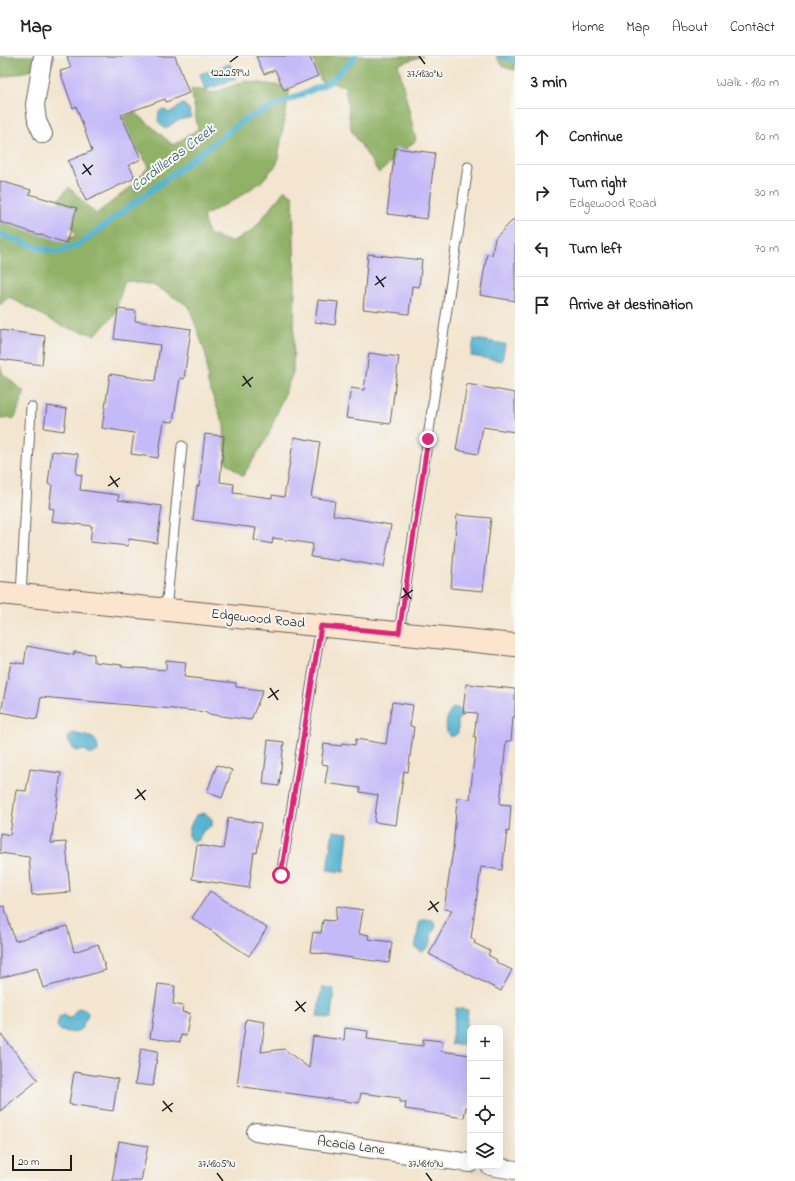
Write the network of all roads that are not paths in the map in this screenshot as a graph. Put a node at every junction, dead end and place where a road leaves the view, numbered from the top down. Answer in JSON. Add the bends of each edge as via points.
{"nodes":[{"id":1,"x":43,"y":56,"type":"edge"},
{"id":2,"x":43,"y":134,"type":"dead end"},
{"id":3,"x":468,"y":167,"type":"dead end"},
{"id":4,"x":31,"y":407,"type":"dead end"},
{"id":5,"x":182,"y":446,"type":"dead end"},
{"id":6,"x":10,"y":594,"type":"edge"},
{"id":7,"x":166,"y":610,"type":"junction"},
{"id":8,"x":321,"y":626,"type":"junction"},
{"id":9,"x":399,"y":633,"type":"junction"},
{"id":10,"x":515,"y":645,"type":"edge"},
{"id":11,"x":281,"y":875,"type":"dead end"},
{"id":12,"x":256,"y":1132,"type":"dead end"},
{"id":13,"x":467,"y":1163,"type":"edge"},
{"id":14,"x":503,"y":1168,"type":"edge"},
{"id":15,"x":515,"y":1170,"type":"edge"}],
"edges":[{"from":1,"to":2,"type":"street","via":[[35,105],[37,122]]},
{"from":3,"to":9,"type":"lane"},
{"from":4,"to":6,"type":"lane"},
{"from":5,"to":7,"type":"lane"},
{"from":6,"to":7,"type":"main road","name":"Edgewood Road"},
{"from":7,"to":8,"type":"main road","name":"Edgewood Road"},
{"from":8,"to":9,"type":"main road","name":"Edgewood Road"},
{"from":8,"to":11,"type":"lane"},
{"from":9,"to":10,"type":"main road","name":"Edgewood Road"},
{"from":12,"to":13,"type":"street","name":"Acacia Lane"},
{"from":14,"to":15,"type":"street"}]}
